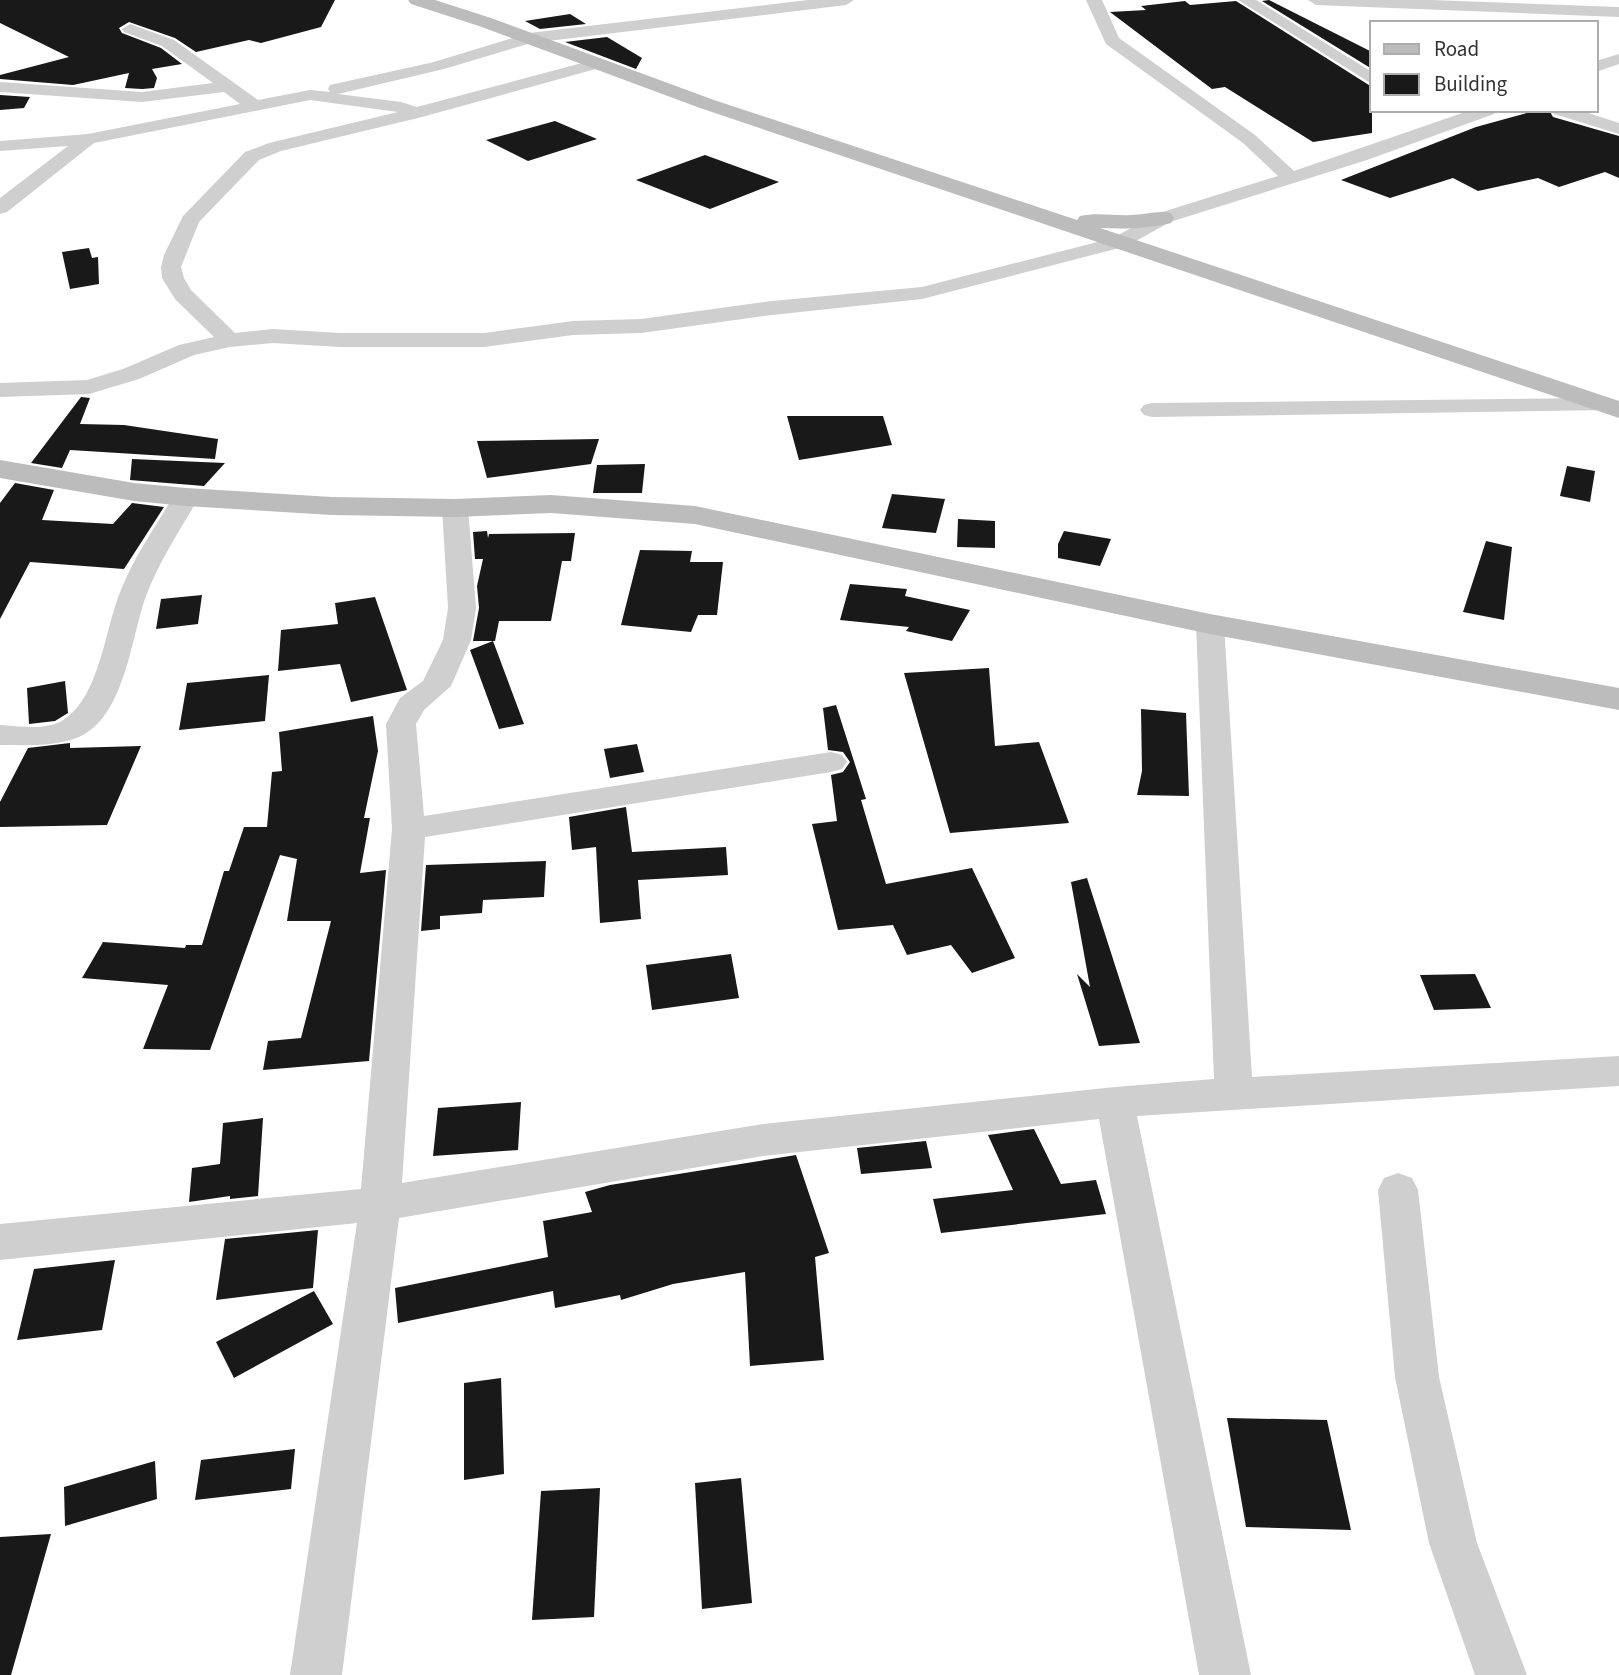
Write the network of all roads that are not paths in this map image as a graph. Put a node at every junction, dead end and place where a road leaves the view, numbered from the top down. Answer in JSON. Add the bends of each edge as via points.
{"nodes":[{"id":1,"x":416,"y":0,"type":"edge"},
{"id":2,"x":846,"y":0,"type":"edge"},
{"id":3,"x":1094,"y":0,"type":"edge"},
{"id":4,"x":1246,"y":0,"type":"edge"},
{"id":5,"x":1315,"y":0,"type":"edge"},
{"id":6,"x":1584,"y":0,"type":"edge"},
{"id":7,"x":1424,"y":2,"type":"edge"},
{"id":8,"x":1611,"y":12,"type":"edge"},
{"id":9,"x":130,"y":29,"type":"dead end"},
{"id":10,"x":529,"y":38,"type":"junction"},
{"id":11,"x":1619,"y":59,"type":"edge"},
{"id":12,"x":597,"y":64,"type":"junction"},
{"id":13,"x":1598,"y":66,"type":"edge"},
{"id":14,"x":1370,"y":78,"type":"edge"},
{"id":15,"x":227,"y":86,"type":"junction"},
{"id":16,"x":0,"y":87,"type":"edge"},
{"id":17,"x":310,"y":95,"type":"junction"},
{"id":18,"x":255,"y":106,"type":"junction"},
{"id":19,"x":1441,"y":112,"type":"edge"},
{"id":20,"x":1482,"y":112,"type":"edge"},
{"id":21,"x":1566,"y":112,"type":"edge"},
{"id":22,"x":415,"y":113,"type":"junction"},
{"id":23,"x":1457,"y":120,"type":"junction"},
{"id":24,"x":1619,"y":130,"type":"edge"},
{"id":25,"x":88,"y":139,"type":"junction"},
{"id":26,"x":0,"y":146,"type":"edge"},
{"id":27,"x":1290,"y":177,"type":"junction"},
{"id":28,"x":0,"y":208,"type":"edge"},
{"id":29,"x":1045,"y":217,"type":"junction"},
{"id":30,"x":1163,"y":218,"type":"junction"},
{"id":31,"x":1120,"y":242,"type":"junction"},
{"id":32,"x":230,"y":340,"type":"junction"},
{"id":33,"x":0,"y":390,"type":"edge"},
{"id":34,"x":1610,"y":408,"type":"edge"},
{"id":35,"x":1152,"y":410,"type":"dead end"},
{"id":36,"x":0,"y":469,"type":"edge"},
{"id":37,"x":186,"y":497,"type":"junction"},
{"id":38,"x":455,"y":508,"type":"junction"},
{"id":39,"x":1210,"y":624,"type":"junction"},
{"id":40,"x":1619,"y":699,"type":"edge"},
{"id":41,"x":0,"y":735,"type":"edge"},
{"id":42,"x":831,"y":762,"type":"dead end"},
{"id":43,"x":409,"y":829,"type":"junction"},
{"id":44,"x":1619,"y":1071,"type":"edge"},
{"id":45,"x":1234,"y":1093,"type":"junction"},
{"id":46,"x":1115,"y":1102,"type":"junction"},
{"id":47,"x":1398,"y":1190,"type":"dead end"},
{"id":48,"x":380,"y":1204,"type":"junction"},
{"id":49,"x":0,"y":1242,"type":"edge"},
{"id":50,"x":316,"y":1675,"type":"edge"},
{"id":51,"x":1226,"y":1675,"type":"edge"},
{"id":52,"x":1501,"y":1675,"type":"edge"}],
"edges":[{"from":1,"to":10,"type":"street"},
{"from":2,"to":10,"type":"street"},
{"from":3,"to":27,"type":"street","via":[[1112,41],[1249,139]]},
{"from":4,"to":14,"type":"street"},
{"from":5,"to":7,"type":"street"},
{"from":6,"to":8,"type":"street"},
{"from":7,"to":8,"type":"street"},
{"from":9,"to":15,"type":"street","via":[[168,43]]},
{"from":10,"to":12,"type":"street"},
{"from":10,"to":17,"type":"street","via":[[438,66]]},
{"from":11,"to":13,"type":"street"},
{"from":12,"to":22,"type":"street"},
{"from":12,"to":29,"type":"street"},
{"from":15,"to":16,"type":"street","via":[[131,97]]},
{"from":15,"to":18,"type":"street"},
{"from":17,"to":18,"type":"street"},
{"from":17,"to":22,"type":"street","via":[[401,107]]},
{"from":18,"to":25,"type":"street"},
{"from":19,"to":23,"type":"street"},
{"from":20,"to":23,"type":"street"},
{"from":21,"to":24,"type":"street"},
{"from":22,"to":32,"type":"street","via":[[252,156],[190,220],[174,255],[173,278]]},
{"from":23,"to":27,"type":"street"},
{"from":25,"to":26,"type":"street"},
{"from":25,"to":28,"type":"street"},
{"from":27,"to":30,"type":"street"},
{"from":29,"to":30,"type":"street","via":[[1101,222]]},
{"from":29,"to":31,"type":"street"},
{"from":30,"to":31,"type":"street"},
{"from":31,"to":32,"type":"street","via":[[922,293],[641,327],[573,328],[468,340],[273,336]]},
{"from":31,"to":34,"type":"street"},
{"from":32,"to":33,"type":"street","via":[[187,350],[89,387]]},
{"from":34,"to":35,"type":"street"},
{"from":36,"to":37,"type":"street"},
{"from":37,"to":38,"type":"street"},
{"from":37,"to":41,"type":"street","via":[[132,595],[102,691],[88,715],[60,734]]},
{"from":38,"to":39,"type":"street","via":[[551,504],[695,515]]},
{"from":38,"to":43,"type":"street","via":[[462,608],[457,640],[436,686],[411,705],[401,724]]},
{"from":39,"to":40,"type":"street"},
{"from":39,"to":45,"type":"street"},
{"from":42,"to":43,"type":"street"},
{"from":43,"to":48,"type":"street"},
{"from":44,"to":45,"type":"street"},
{"from":45,"to":46,"type":"street"},
{"from":46,"to":48,"type":"street","via":[[763,1140]]},
{"from":46,"to":51,"type":"street"},
{"from":47,"to":52,"type":"street","via":[[1417,1377],[1453,1543]]},
{"from":48,"to":49,"type":"street"},
{"from":48,"to":50,"type":"street"}]}
